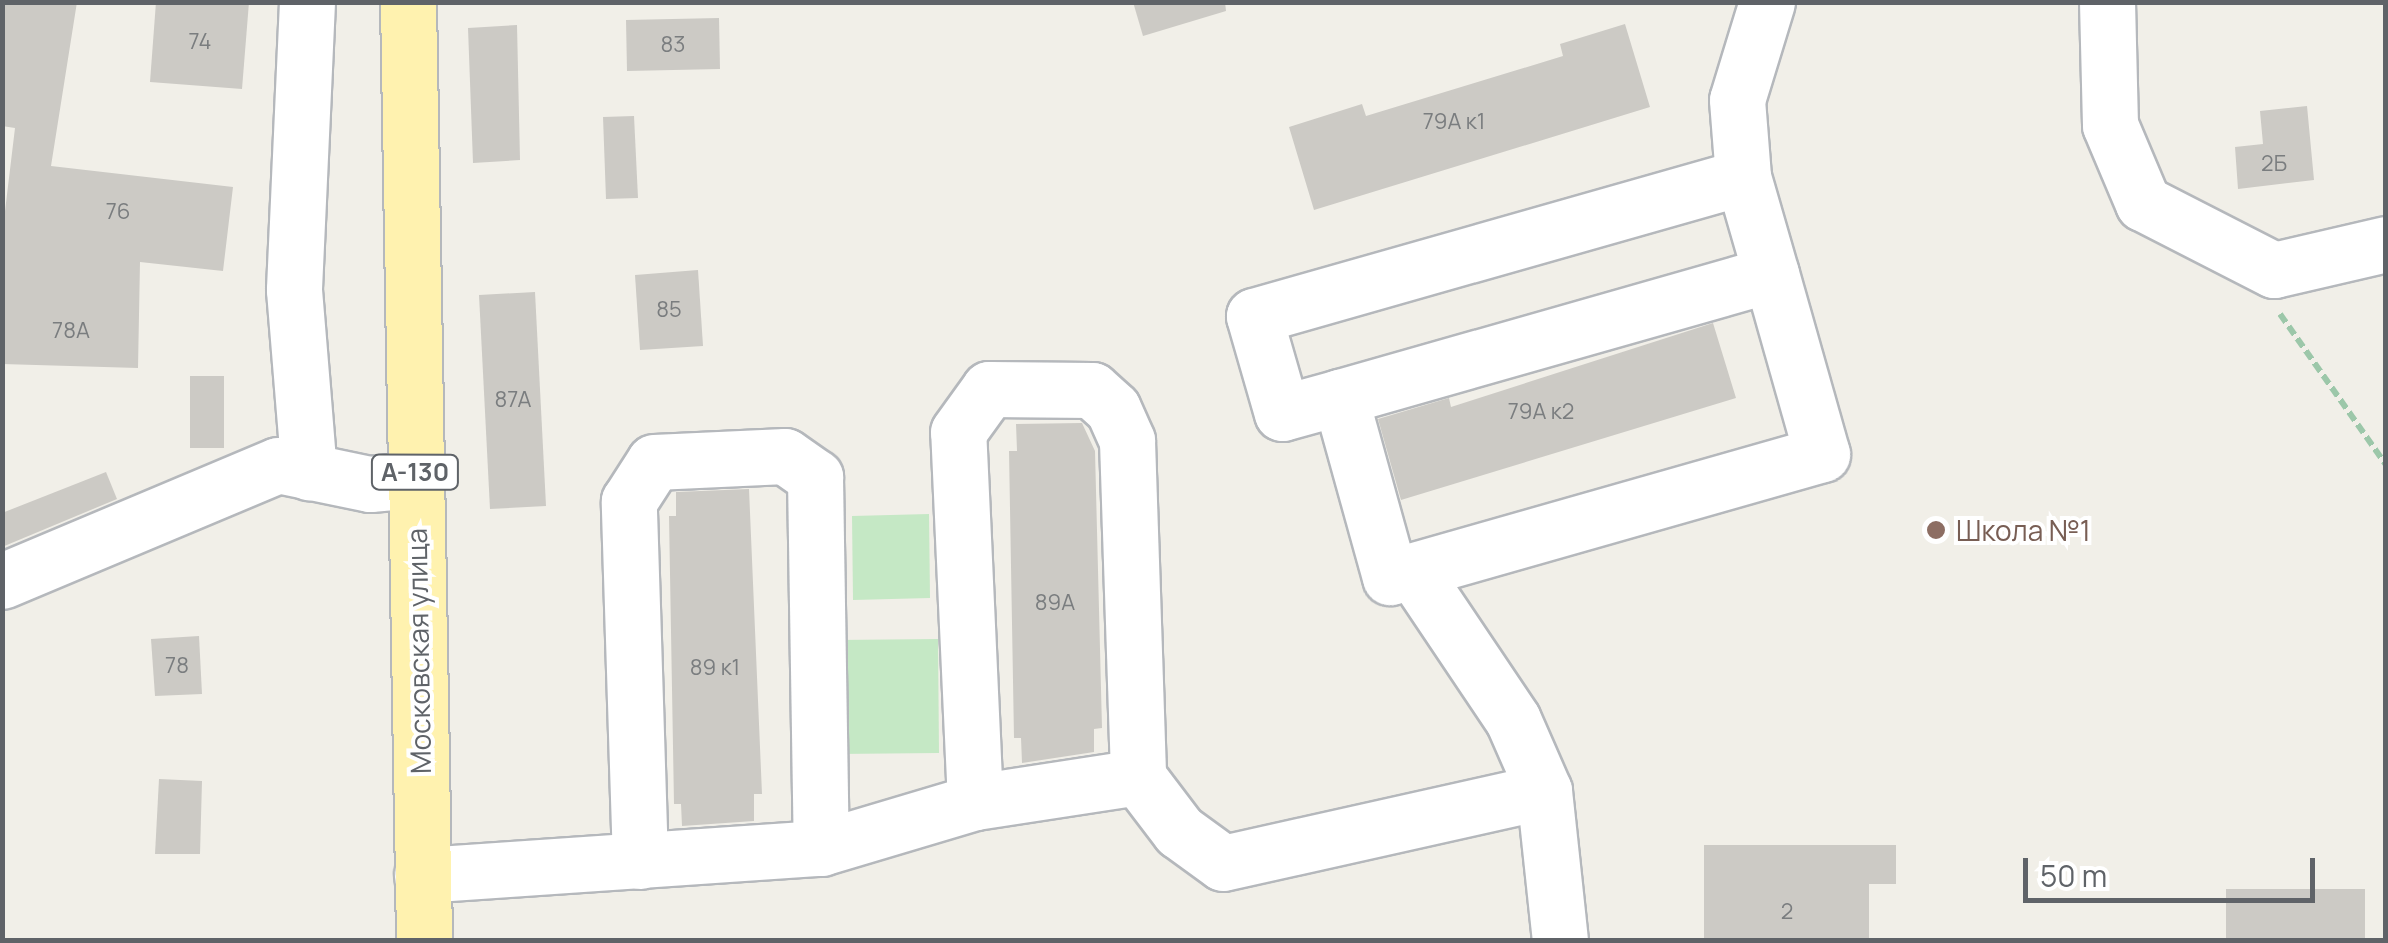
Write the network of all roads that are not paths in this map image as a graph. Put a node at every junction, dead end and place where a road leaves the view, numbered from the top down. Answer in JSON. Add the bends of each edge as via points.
{"nodes":[{"id":1,"x":307,"y":2,"type":"edge"},
{"id":2,"x":408,"y":2,"type":"edge"},
{"id":3,"x":1767,"y":2,"type":"edge"},
{"id":4,"x":2107,"y":2,"type":"edge"},
{"id":5,"x":1743,"y":177,"type":"junction"},
{"id":6,"x":2386,"y":244,"type":"edge"},
{"id":7,"x":1771,"y":274,"type":"junction"},
{"id":8,"x":1340,"y":397,"type":"junction"},
{"id":9,"x":310,"y":472,"type":"junction"},
{"id":10,"x":415,"y":480,"type":"junction"},
{"id":11,"x":1413,"y":570,"type":"junction"},
{"id":12,"x":2,"y":580,"type":"edge"},
{"id":13,"x":1138,"y":776,"type":"junction"},
{"id":14,"x":1544,"y":792,"type":"junction"},
{"id":15,"x":975,"y":802,"type":"junction"},
{"id":16,"x":821,"y":848,"type":"junction"},
{"id":17,"x":640,"y":861,"type":"junction"},
{"id":18,"x":422,"y":875,"type":"junction"},
{"id":19,"x":424,"y":940,"type":"edge"},
{"id":20,"x":1560,"y":940,"type":"edge"}],
"edges":[{"from":1,"to":9,"type":"street","via":[[294,290]]},
{"from":2,"to":10,"type":"main road","name":"Московская улица","number":"А-130"},
{"from":3,"to":5,"type":"street","via":[[1737,100]]},
{"from":4,"to":6,"type":"street","via":[[2110,125],[2143,204],[2274,270]]},
{"from":5,"to":7,"type":"street"},
{"from":5,"to":8,"type":"street","via":[[1254,316],[1282,413]]},
{"from":7,"to":8,"type":"street"},
{"from":7,"to":11,"type":"street","via":[[1822,454]]},
{"from":8,"to":11,"type":"street","via":[[1390,577]]},
{"from":9,"to":10,"type":"street","via":[[370,484]]},
{"from":9,"to":12,"type":"street","via":[[278,465]]},
{"from":10,"to":18,"type":"main road","name":"Московская улица","number":"А-130"},
{"from":11,"to":14,"type":"street","via":[[1513,720]]},
{"from":13,"to":14,"type":"street","via":[[1179,831],[1223,864]]},
{"from":13,"to":15,"type":"street"},
{"from":13,"to":15,"type":"street","via":[[1127,441],[1114,409],[1092,390],[989,389],[958,432]]},
{"from":14,"to":20,"type":"street"},
{"from":15,"to":16,"type":"street"},
{"from":16,"to":17,"type":"street"},
{"from":16,"to":17,"type":"street","via":[[815,476],[785,456],[654,462],[629,500]]},
{"from":17,"to":18,"type":"street"},
{"from":18,"to":19,"type":"main road","name":"Московская улица","number":"А-130"}]}
